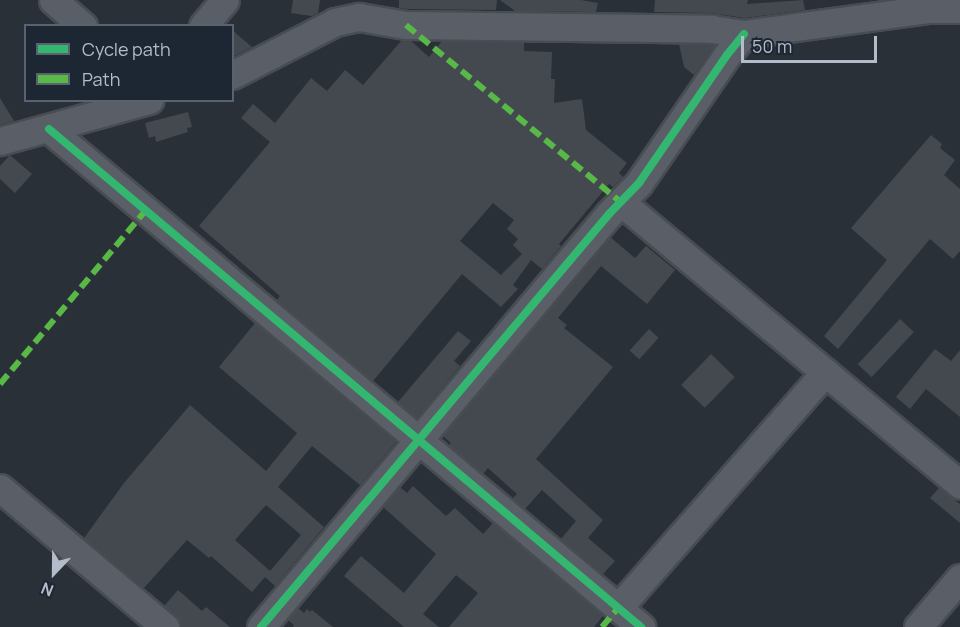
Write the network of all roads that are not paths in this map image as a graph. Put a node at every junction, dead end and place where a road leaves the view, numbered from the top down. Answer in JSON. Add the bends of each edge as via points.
{"nodes":[{"id":1,"x":53,"y":0,"type":"edge"},
{"id":2,"x":225,"y":0,"type":"edge"},
{"id":3,"x":960,"y":9,"type":"edge"},
{"id":4,"x":80,"y":24,"type":"edge"},
{"id":5,"x":205,"y":24,"type":"edge"},
{"id":6,"x":744,"y":34,"type":"junction"},
{"id":7,"x":234,"y":74,"type":"edge"},
{"id":8,"x":142,"y":102,"type":"edge"},
{"id":9,"x":49,"y":129,"type":"junction"},
{"id":10,"x":0,"y":141,"type":"edge"},
{"id":11,"x":622,"y":203,"type":"junction"},
{"id":12,"x":825,"y":372,"type":"junction"},
{"id":13,"x":420,"y":440,"type":"junction"},
{"id":14,"x":960,"y":485,"type":"edge"},
{"id":15,"x":0,"y":488,"type":"edge"},
{"id":16,"x":960,"y":578,"type":"edge"},
{"id":17,"x":618,"y":608,"type":"junction"},
{"id":18,"x":165,"y":627,"type":"edge"},
{"id":19,"x":261,"y":627,"type":"edge"},
{"id":20,"x":641,"y":627,"type":"edge"},
{"id":21,"x":918,"y":627,"type":"edge"}],
"edges":[{"from":1,"to":4,"type":"street"},
{"from":2,"to":5,"type":"street"},
{"from":3,"to":6,"type":"street","via":[[929,9]]},
{"from":6,"to":7,"type":"street","via":[[712,29],[406,25],[359,17],[329,25]]},
{"from":6,"to":11,"type":"street"},
{"from":8,"to":9,"type":"street"},
{"from":9,"to":10,"type":"street"},
{"from":9,"to":13,"type":"street"},
{"from":11,"to":12,"type":"street"},
{"from":11,"to":13,"type":"street"},
{"from":12,"to":14,"type":"street"},
{"from":12,"to":17,"type":"street"},
{"from":13,"to":17,"type":"street"},
{"from":13,"to":19,"type":"street"},
{"from":15,"to":18,"type":"street"},
{"from":16,"to":21,"type":"street"},
{"from":17,"to":20,"type":"street"}]}
